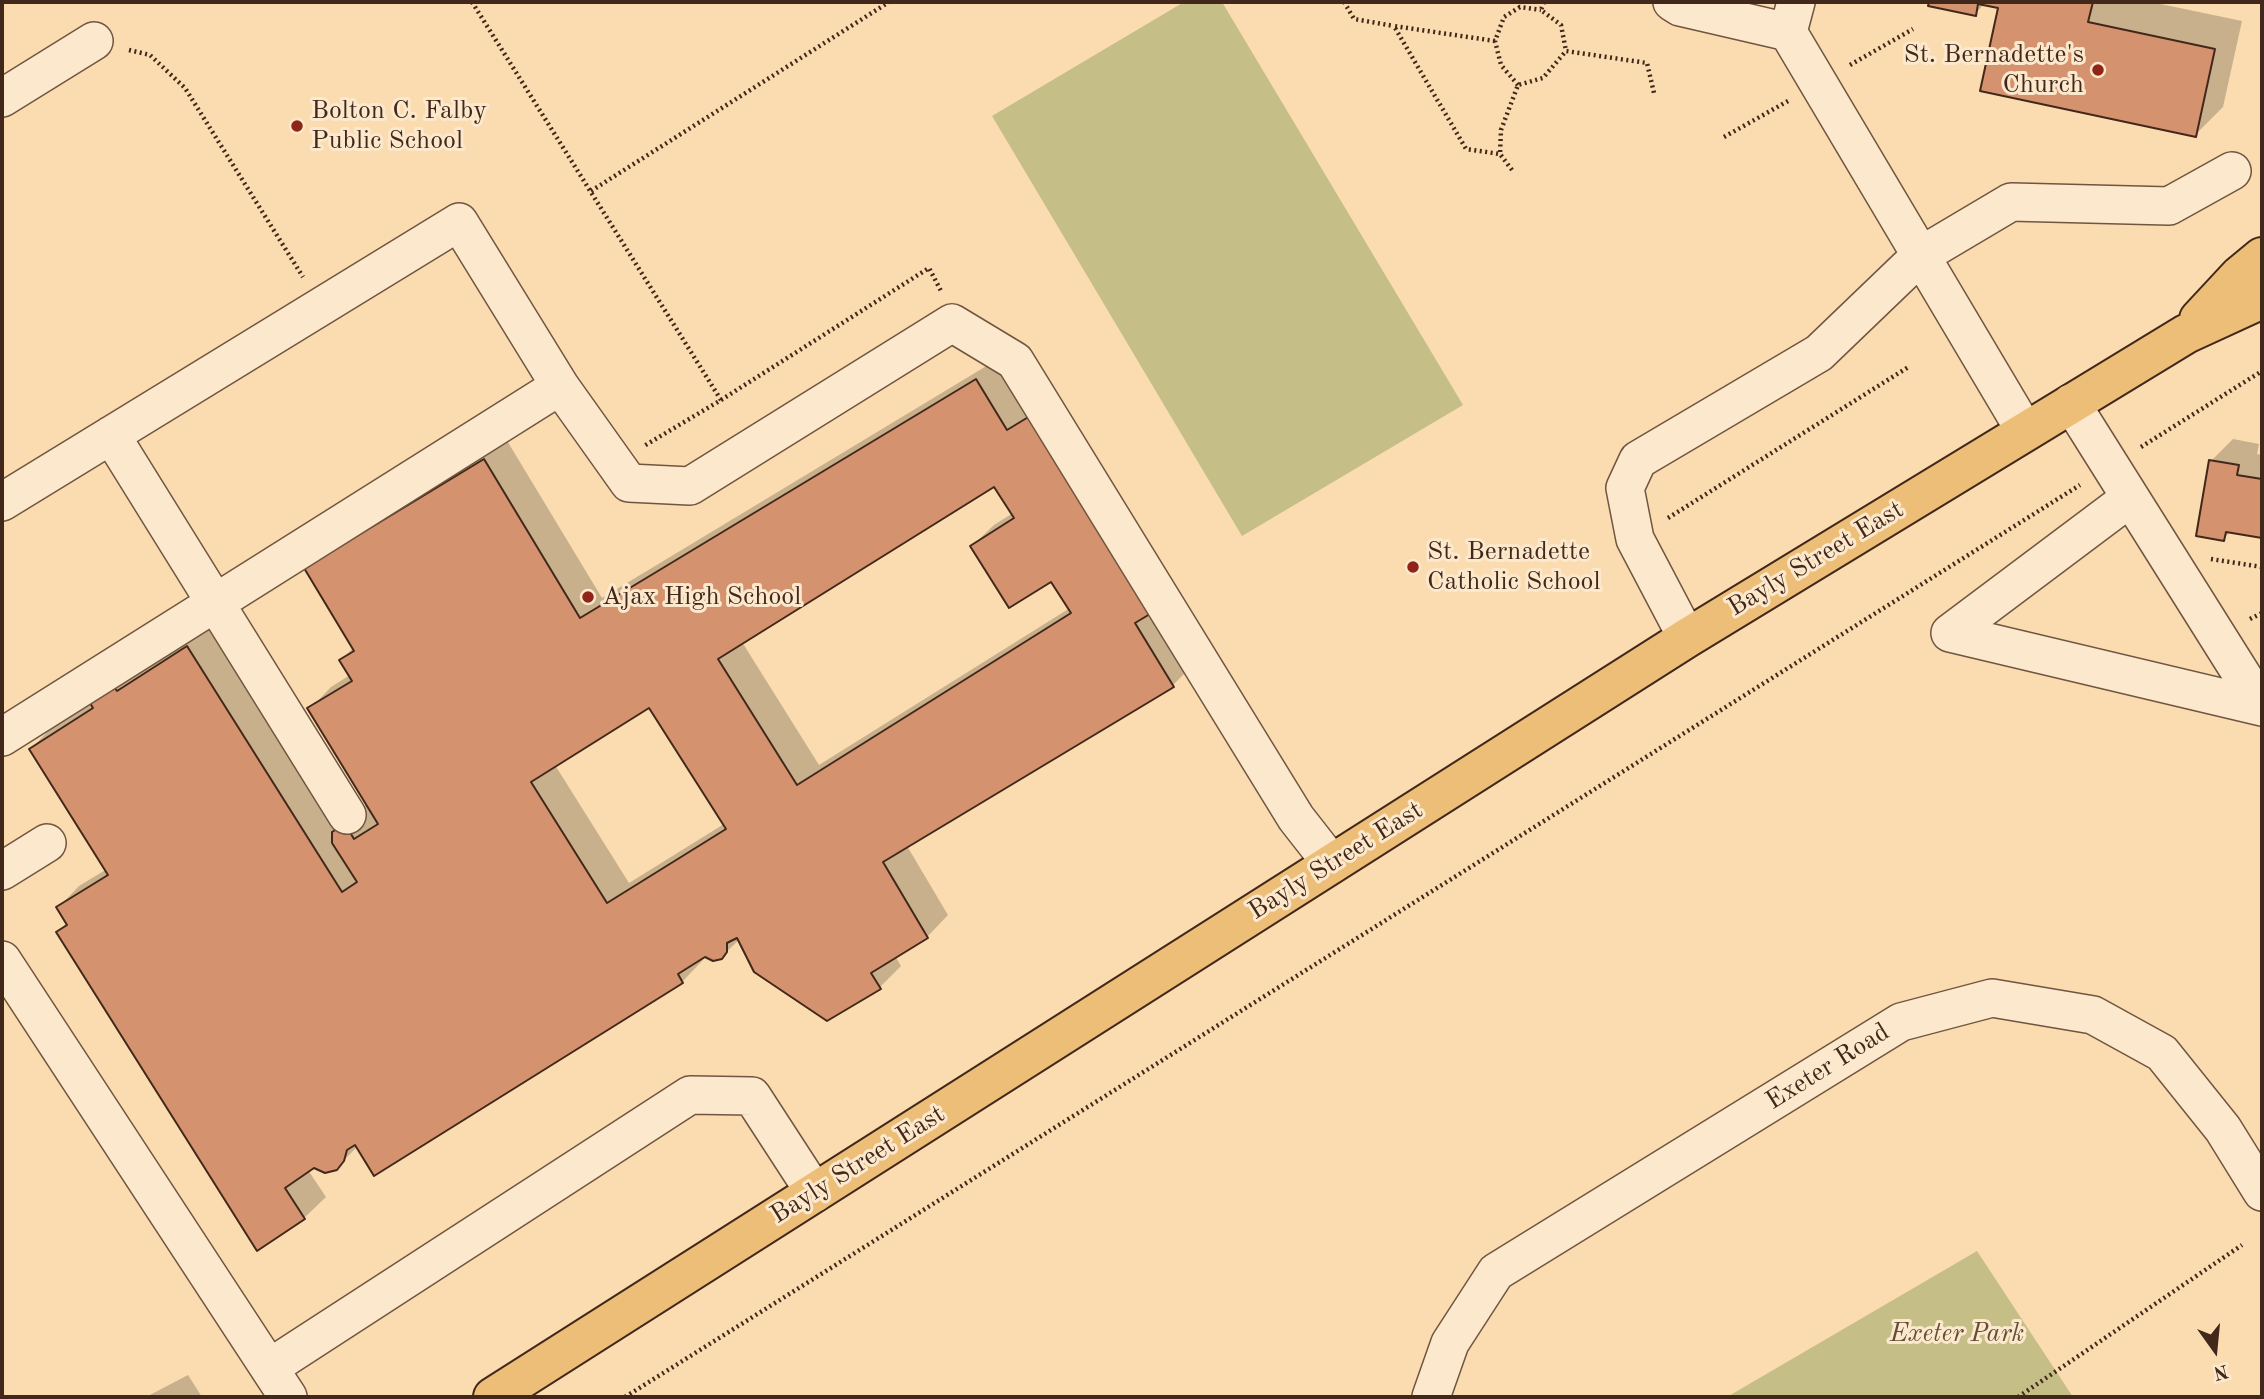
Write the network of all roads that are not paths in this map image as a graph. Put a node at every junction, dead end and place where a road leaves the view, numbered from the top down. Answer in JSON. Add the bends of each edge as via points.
{"nodes":[{"id":1,"x":1672,"y":2,"type":"edge"},
{"id":2,"x":1792,"y":17,"type":"edge"},
{"id":3,"x":94,"y":41,"type":"road end"},
{"id":4,"x":2,"y":98,"type":"edge"},
{"id":5,"x":2232,"y":171,"type":"dead end"},
{"id":6,"x":1920,"y":256,"type":"junction"},
{"id":7,"x":2262,"y":257,"type":"edge"},
{"id":8,"x":2262,"y":299,"type":"edge"},
{"id":9,"x":2186,"y":334,"type":"junction"},
{"id":10,"x":560,"y":386,"type":"junction"},
{"id":11,"x":2071,"y":403,"type":"junction"},
{"id":12,"x":2025,"y":431,"type":"junction"},
{"id":13,"x":111,"y":435,"type":"junction"},
{"id":14,"x":2130,"y":498,"type":"junction"},
{"id":15,"x":2,"y":502,"type":"edge"},
{"id":16,"x":216,"y":602,"type":"junction"},
{"id":17,"x":1687,"y":638,"type":"junction"},
{"id":18,"x":2262,"y":707,"type":"edge"},
{"id":19,"x":2,"y":737,"type":"edge"},
{"id":20,"x":347,"y":815,"type":"dead end"},
{"id":21,"x":47,"y":843,"type":"dead end"},
{"id":22,"x":1332,"y":864,"type":"junction"},
{"id":23,"x":2,"y":871,"type":"edge"},
{"id":24,"x":2,"y":960,"type":"edge"},
{"id":25,"x":2262,"y":1192,"type":"edge"},
{"id":26,"x":815,"y":1193,"type":"junction"},
{"id":27,"x":279,"y":1383,"type":"edge"},
{"id":28,"x":493,"y":1397,"type":"edge"},
{"id":29,"x":1431,"y":1397,"type":"edge"}],
"edges":[{"from":1,"to":2,"type":"street","via":[[1680,7]]},
{"from":2,"to":6,"type":"street"},
{"from":3,"to":4,"type":"street"},
{"from":5,"to":6,"type":"street","via":[[2169,206],[2011,202]]},
{"from":6,"to":12,"type":"street"},
{"from":6,"to":17,"type":"street","via":[[1819,353],[1638,460],[1625,488],[1635,539]]},
{"from":7,"to":9,"type":"main road","name":"Bayly Street East"},
{"from":8,"to":9,"type":"main road","name":"Bayly Street East"},
{"from":9,"to":11,"type":"main road","name":"Bayly Street East"},
{"from":10,"to":13,"type":"street","via":[[459,222]]},
{"from":10,"to":16,"type":"street"},
{"from":10,"to":22,"type":"street","via":[[629,483],[690,486],[952,323],[1015,361],[1296,818]]},
{"from":11,"to":12,"type":"main road","name":"Bayly Street East"},
{"from":11,"to":14,"type":"street"},
{"from":12,"to":17,"type":"main road","name":"Bayly Street East"},
{"from":13,"to":15,"type":"street"},
{"from":13,"to":16,"type":"street"},
{"from":14,"to":18,"type":"street"},
{"from":14,"to":18,"type":"street","via":[[1950,633]]},
{"from":16,"to":19,"type":"street"},
{"from":16,"to":20,"type":"street"},
{"from":17,"to":22,"type":"main road","name":"Bayly Street East"},
{"from":21,"to":23,"type":"street"},
{"from":22,"to":26,"type":"main road","name":"Bayly Street East"},
{"from":24,"to":27,"type":"street"},
{"from":25,"to":29,"type":"street","name":"Exeter Road","via":[[2223,1129],[2162,1053],[2093,1015],[1992,998],[1901,1021],[1496,1272],[1450,1343]]},
{"from":26,"to":27,"type":"street","via":[[752,1096],[690,1095]]},
{"from":26,"to":28,"type":"main road","name":"Bayly Street East"}]}
